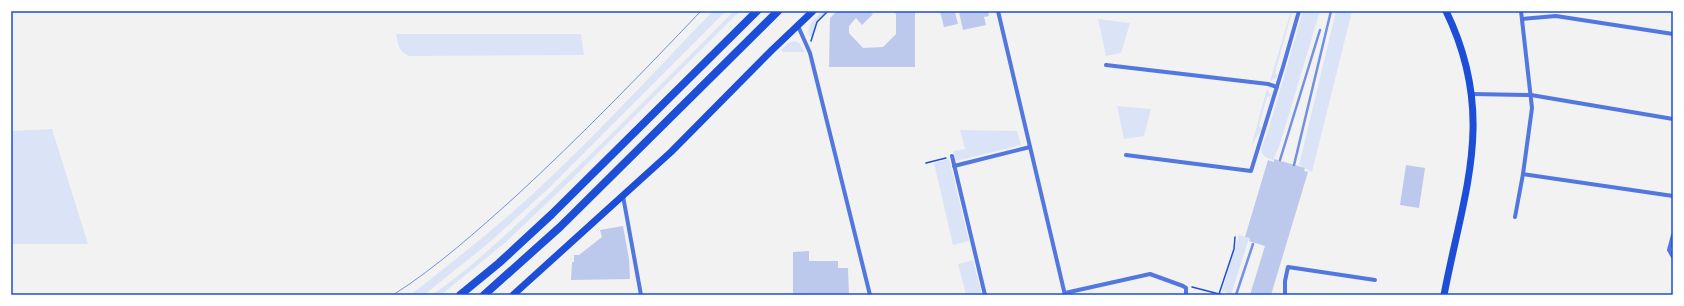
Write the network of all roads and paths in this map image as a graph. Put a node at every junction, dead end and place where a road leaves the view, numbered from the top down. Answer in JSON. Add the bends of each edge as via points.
{"nodes":[{"id":1,"x":757,"y":11,"type":"edge"},
{"id":2,"x":778,"y":11,"type":"edge"},
{"id":3,"x":813,"y":11,"type":"edge"},
{"id":4,"x":828,"y":11,"type":"edge"},
{"id":5,"x":998,"y":11,"type":"edge"},
{"id":6,"x":1298,"y":11,"type":"edge"},
{"id":7,"x":1446,"y":11,"type":"edge"},
{"id":8,"x":1521,"y":11,"type":"edge"},
{"id":9,"x":1522,"y":19,"type":"junction"},
{"id":10,"x":798,"y":26,"type":"junction"},
{"id":11,"x":1673,"y":34,"type":"edge"},
{"id":12,"x":808,"y":46,"type":"junction"},
{"id":13,"x":1106,"y":65,"type":"dead end"},
{"id":14,"x":1277,"y":87,"type":"junction"},
{"id":15,"x":1472,"y":94,"type":"junction"},
{"id":16,"x":1531,"y":95,"type":"junction"},
{"id":17,"x":1673,"y":119,"type":"edge"},
{"id":18,"x":1030,"y":147,"type":"junction"},
{"id":19,"x":1126,"y":155,"type":"dead end"},
{"id":20,"x":952,"y":156,"type":"joint"},
{"id":21,"x":926,"y":163,"type":"dead end"},
{"id":22,"x":954,"y":166,"type":"junction"},
{"id":23,"x":1523,"y":174,"type":"junction"},
{"id":24,"x":622,"y":196,"type":"junction"},
{"id":25,"x":1673,"y":196,"type":"edge"},
{"id":26,"x":1515,"y":217,"type":"dead end"},
{"id":27,"x":1673,"y":235,"type":"edge"},
{"id":28,"x":1235,"y":237,"type":"dead end"},
{"id":29,"x":1672,"y":256,"type":"edge"},
{"id":30,"x":1375,"y":280,"type":"dead end"},
{"id":31,"x":1186,"y":288,"type":"junction"},
{"id":32,"x":1065,"y":294,"type":"edge"},
{"id":33,"x":1219,"y":294,"type":"junction"},
{"id":34,"x":460,"y":295,"type":"edge"},
{"id":35,"x":484,"y":295,"type":"edge"},
{"id":36,"x":513,"y":295,"type":"edge"},
{"id":37,"x":641,"y":295,"type":"edge"},
{"id":38,"x":870,"y":295,"type":"edge"},
{"id":39,"x":986,"y":295,"type":"edge"},
{"id":40,"x":1186,"y":295,"type":"edge"},
{"id":41,"x":1223,"y":295,"type":"edge"},
{"id":42,"x":1285,"y":295,"type":"edge"},
{"id":43,"x":1444,"y":295,"type":"edge"}],
"edges":[{"from":1,"to":34,"type":"highway","via":[[552,214]]},
{"from":2,"to":35,"type":"highway","via":[[560,227]]},
{"from":3,"to":10,"type":"main road"},
{"from":4,"to":12,"type":"path","via":[[818,22],[814,37]]},
{"from":5,"to":18,"type":"street"},
{"from":6,"to":14,"type":"street"},
{"from":7,"to":15,"type":"main road","via":[[1462,51]]},
{"from":8,"to":9,"type":"street"},
{"from":9,"to":11,"type":"street","via":[[1556,16]]},
{"from":9,"to":16,"type":"street"},
{"from":10,"to":12,"type":"street"},
{"from":10,"to":24,"type":"main road","via":[[671,152]]},
{"from":12,"to":38,"type":"street"},
{"from":13,"to":14,"type":"street"},
{"from":14,"to":19,"type":"street","via":[[1251,171]]},
{"from":15,"to":16,"type":"street"},
{"from":15,"to":43,"type":"main road","via":[[1472,163]]},
{"from":16,"to":17,"type":"street"},
{"from":16,"to":23,"type":"street","via":[[1531,120]]},
{"from":18,"to":22,"type":"street"},
{"from":18,"to":32,"type":"street"},
{"from":20,"to":21,"type":"path"},
{"from":20,"to":22,"type":"street"},
{"from":22,"to":39,"type":"street"},
{"from":23,"to":25,"type":"street"},
{"from":23,"to":26,"type":"street"},
{"from":24,"to":36,"type":"main road"},
{"from":24,"to":37,"type":"street"},
{"from":27,"to":29,"type":"street","via":[[1669,250]]},
{"from":28,"to":33,"type":"path","via":[[1234,249]]},
{"from":30,"to":42,"type":"street","via":[[1288,267],[1284,280]]},
{"from":31,"to":32,"type":"street","via":[[1150,274]]},
{"from":31,"to":33,"type":"path","via":[[1196,287]]},
{"from":31,"to":40,"type":"street"},
{"from":33,"to":41,"type":"path"}]}
